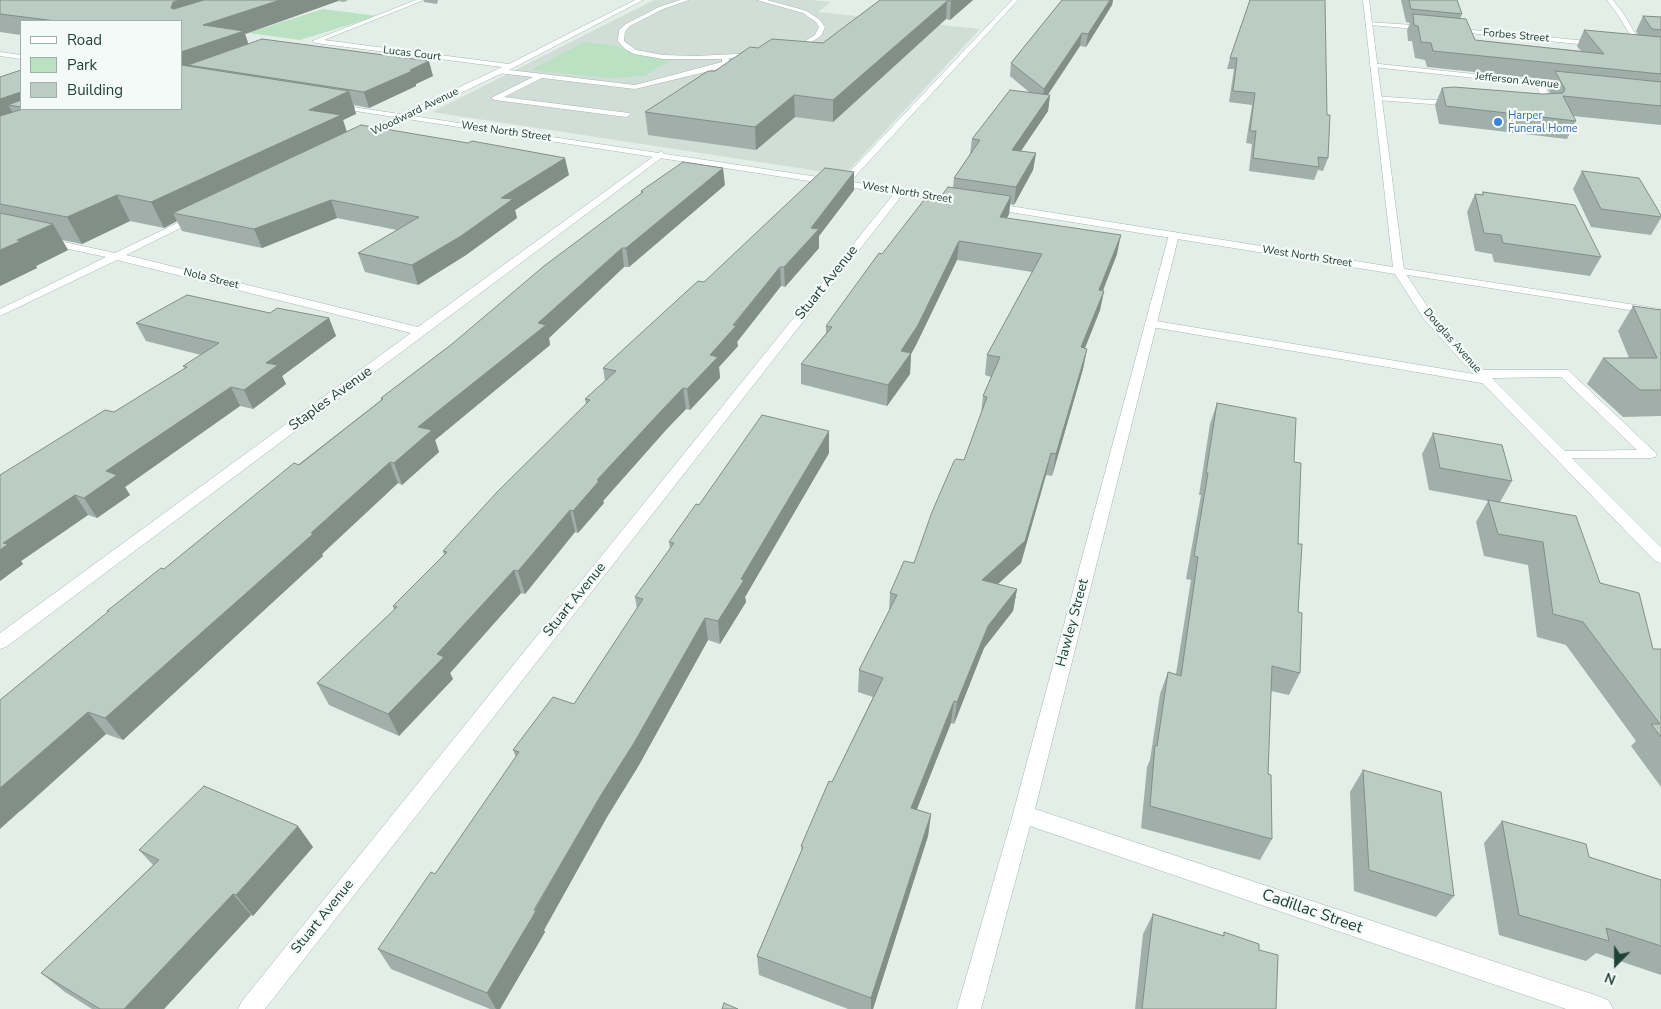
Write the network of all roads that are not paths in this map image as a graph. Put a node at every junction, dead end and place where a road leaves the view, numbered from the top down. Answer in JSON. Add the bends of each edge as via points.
{"nodes":[{"id":1,"x":422,"y":0,"type":"edge"},
{"id":2,"x":640,"y":0,"type":"edge"},
{"id":3,"x":686,"y":0,"type":"edge"},
{"id":4,"x":760,"y":0,"type":"edge"},
{"id":5,"x":1015,"y":0,"type":"edge"},
{"id":6,"x":1366,"y":0,"type":"edge"},
{"id":7,"x":1610,"y":0,"type":"edge"},
{"id":8,"x":1370,"y":23,"type":"junction"},
{"id":9,"x":1603,"y":45,"type":"edge"},
{"id":10,"x":1632,"y":48,"type":"edge"},
{"id":11,"x":1641,"y":48,"type":"junction"},
{"id":12,"x":1651,"y":49,"type":"edge"},
{"id":13,"x":783,"y":51,"type":"edge"},
{"id":14,"x":0,"y":54,"type":"edge"},
{"id":15,"x":765,"y":54,"type":"edge"},
{"id":16,"x":20,"y":57,"type":"edge"},
{"id":17,"x":726,"y":57,"type":"junction"},
{"id":18,"x":1373,"y":65,"type":"junction"},
{"id":19,"x":505,"y":68,"type":"junction"},
{"id":20,"x":541,"y":76,"type":"junction"},
{"id":21,"x":1539,"y":83,"type":"junction"},
{"id":22,"x":1577,"y":87,"type":"edge"},
{"id":23,"x":1377,"y":98,"type":"junction"},
{"id":24,"x":1466,"y":102,"type":"edge"},
{"id":25,"x":323,"y":104,"type":"edge"},
{"id":26,"x":1540,"y":108,"type":"edge"},
{"id":27,"x":626,"y":115,"type":"dead end"},
{"id":28,"x":403,"y":117,"type":"junction"},
{"id":29,"x":356,"y":140,"type":"edge"},
{"id":30,"x":661,"y":154,"type":"junction"},
{"id":31,"x":844,"y":183,"type":"junction"},
{"id":32,"x":900,"y":192,"type":"junction"},
{"id":33,"x":205,"y":213,"type":"edge"},
{"id":34,"x":1174,"y":235,"type":"junction"},
{"id":35,"x":37,"y":239,"type":"edge"},
{"id":36,"x":116,"y":256,"type":"junction"},
{"id":37,"x":1398,"y":271,"type":"junction"},
{"id":38,"x":1661,"y":312,"type":"edge"},
{"id":39,"x":0,"y":314,"type":"edge"},
{"id":40,"x":1150,"y":324,"type":"junction"},
{"id":41,"x":422,"y":332,"type":"junction"},
{"id":42,"x":1484,"y":377,"type":"junction"},
{"id":43,"x":1561,"y":455,"type":"junction"},
{"id":44,"x":1661,"y":557,"type":"edge"},
{"id":45,"x":0,"y":642,"type":"edge"},
{"id":46,"x":1023,"y":814,"type":"junction"},
{"id":47,"x":250,"y":1009,"type":"edge"},
{"id":48,"x":969,"y":1009,"type":"edge"},
{"id":49,"x":1602,"y":1009,"type":"edge"}],
"edges":[{"from":1,"to":19,"type":"street","name":"Lucas Court","via":[[315,41]]},
{"from":2,"to":19,"type":"street","name":"Woodward Avenue"},
{"from":3,"to":17,"type":"street","via":[[628,24],[622,30],[621,41],[634,52],[663,57]]},
{"from":4,"to":13,"type":"street","via":[[805,12],[822,27],[812,40]]},
{"from":5,"to":31,"type":"street"},
{"from":6,"to":8,"type":"street","name":"Douglas Avenue"},
{"from":7,"to":11,"type":"street"},
{"from":8,"to":9,"type":"street","name":"Forbes Street"},
{"from":8,"to":18,"type":"street","name":"Douglas Avenue"},
{"from":10,"to":11,"type":"street"},
{"from":11,"to":12,"type":"street"},
{"from":14,"to":16,"type":"street"},
{"from":15,"to":17,"type":"street"},
{"from":17,"to":20,"type":"street","name":"Lucas Court","via":[[725,64],[719,66],[635,87]]},
{"from":18,"to":21,"type":"street","name":"Jefferson Avenue"},
{"from":18,"to":23,"type":"street","name":"Douglas Avenue"},
{"from":19,"to":20,"type":"street","name":"Lucas Court"},
{"from":19,"to":28,"type":"street","name":"Woodward Avenue"},
{"from":20,"to":27,"type":"street","via":[[495,98]]},
{"from":21,"to":22,"type":"street","name":"Jefferson Avenue"},
{"from":21,"to":26,"type":"street","via":[[1551,107]]},
{"from":23,"to":24,"type":"street"},
{"from":23,"to":37,"type":"street","name":"Douglas Avenue"},
{"from":25,"to":28,"type":"street","name":"West North Street"},
{"from":28,"to":29,"type":"street","name":"Woodward Avenue"},
{"from":28,"to":30,"type":"street","name":"West North Street"},
{"from":30,"to":31,"type":"street","name":"West North Street"},
{"from":30,"to":41,"type":"street","name":"Staples Avenue"},
{"from":31,"to":32,"type":"street","name":"West North Street"},
{"from":32,"to":34,"type":"street","name":"West North Street"},
{"from":32,"to":47,"type":"street","name":"Stuart Avenue"},
{"from":33,"to":36,"type":"street"},
{"from":34,"to":37,"type":"street","name":"West North Street"},
{"from":34,"to":40,"type":"street","name":"Hawley Street"},
{"from":35,"to":36,"type":"street","name":"Nola Street"},
{"from":36,"to":39,"type":"street"},
{"from":36,"to":41,"type":"street","name":"Nola Street"},
{"from":37,"to":38,"type":"street","name":"West North Street"},
{"from":37,"to":42,"type":"street","name":"Douglas Avenue","via":[[1428,317]]},
{"from":40,"to":42,"type":"street"},
{"from":40,"to":46,"type":"street","name":"Hawley Street"},
{"from":41,"to":45,"type":"street","name":"Staples Avenue"},
{"from":42,"to":43,"type":"street","name":"Douglas Avenue"},
{"from":42,"to":43,"type":"street","via":[[1564,373],[1650,454]]},
{"from":43,"to":44,"type":"street","name":"Douglas Avenue"},
{"from":46,"to":48,"type":"street","name":"Hawley Street"},
{"from":46,"to":49,"type":"street","name":"Cadillac Street"}]}
